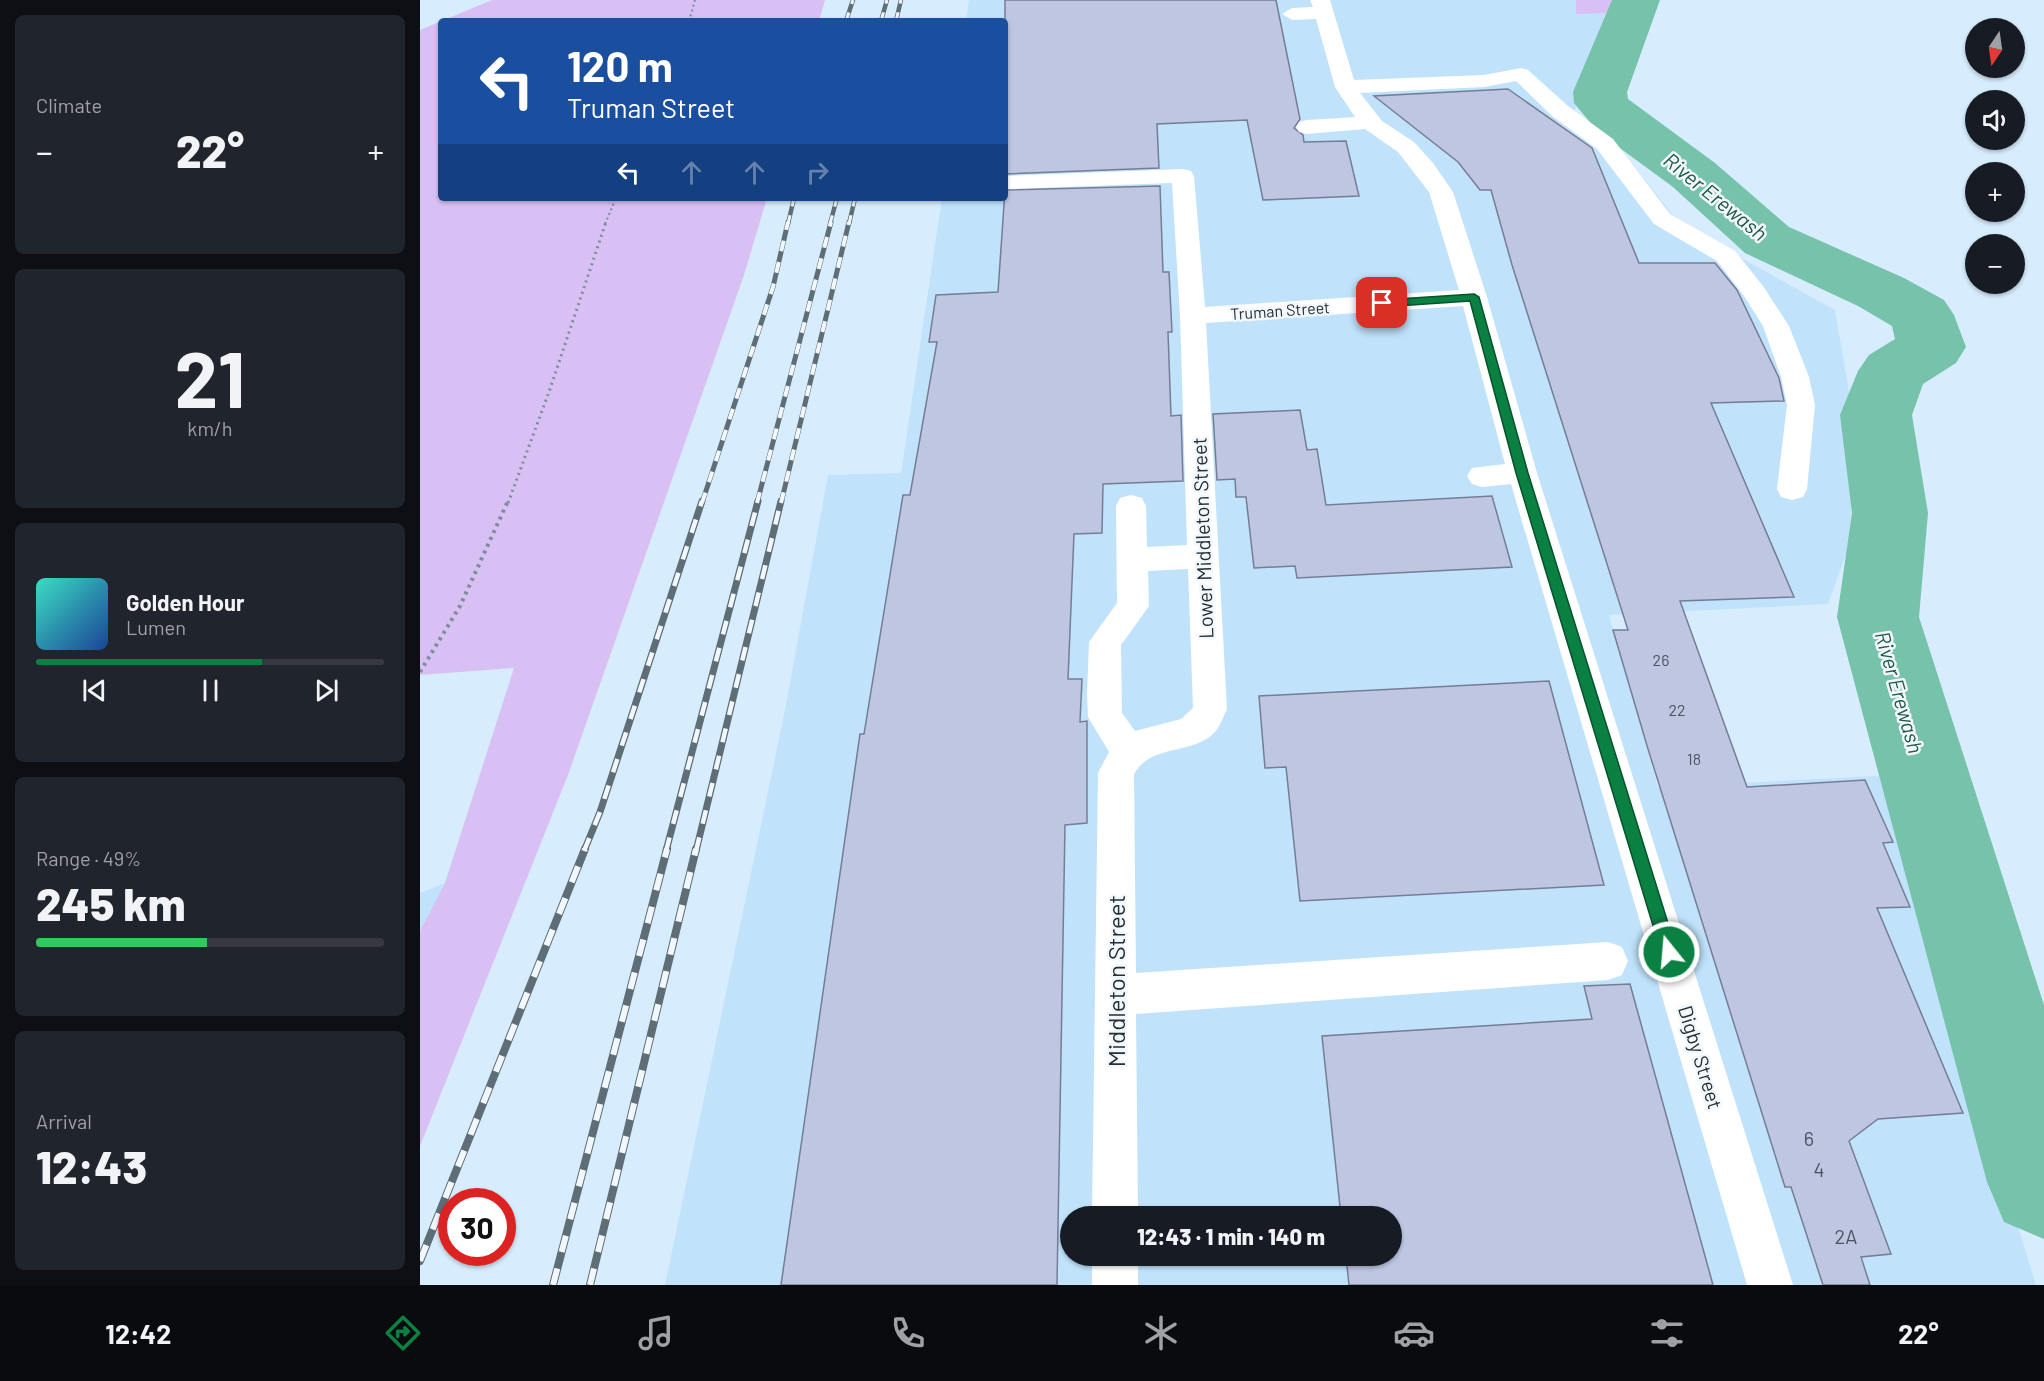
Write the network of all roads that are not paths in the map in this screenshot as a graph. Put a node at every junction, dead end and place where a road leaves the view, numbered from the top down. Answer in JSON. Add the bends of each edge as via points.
{"nodes":[{"id":1,"x":1312,"y":9,"type":"edge"},
{"id":2,"x":1346,"y":87,"type":"junction"},
{"id":3,"x":1371,"y":122,"type":"junction"},
{"id":4,"x":1306,"y":127,"type":"dead end"},
{"id":5,"x":1008,"y":182,"type":"dead end"},
{"id":6,"x":1474,"y":297,"type":"junction"},
{"id":7,"x":1193,"y":316,"type":"junction"},
{"id":8,"x":1522,"y":473,"type":"junction"},
{"id":9,"x":1482,"y":476,"type":"dead end"},
{"id":10,"x":1792,"y":489,"type":"dead end"},
{"id":11,"x":1131,"y":506,"type":"dead end"},
{"id":12,"x":1203,"y":556,"type":"junction"},
{"id":13,"x":1132,"y":560,"type":"junction"},
{"id":14,"x":1128,"y":750,"type":"junction"},
{"id":15,"x":1608,"y":962,"type":"dead end"},
{"id":16,"x":1115,"y":995,"type":"junction"},
{"id":17,"x":1115,"y":1206,"type":"edge"},
{"id":18,"x":1115,"y":1266,"type":"edge"},
{"id":19,"x":1115,"y":1285,"type":"edge"},
{"id":20,"x":1770,"y":1285,"type":"edge"}],
"edges":[{"from":1,"to":2,"type":"street","name":"Digby Street"},
{"from":2,"to":3,"type":"street","name":"Digby Street"},
{"from":2,"to":10,"type":"street","via":[[1484,81],[1521,74],[1560,111],[1605,144],[1662,219],[1726,256],[1776,327],[1801,405]]},
{"from":3,"to":4,"type":"street"},
{"from":3,"to":6,"type":"street","name":"Digby Street","via":[[1406,147],[1441,192],[1442,230]]},
{"from":5,"to":7,"type":"street","name":"Lower Middleton Street","via":[[1183,176]]},
{"from":6,"to":7,"type":"street","name":"Truman Street","via":[[1289,304]]},
{"from":6,"to":8,"type":"street","name":"Digby Street"},
{"from":7,"to":12,"type":"street","name":"Lower Middleton Street"},
{"from":8,"to":9,"type":"street"},
{"from":8,"to":20,"type":"street","name":"Digby Street"},
{"from":11,"to":13,"type":"street"},
{"from":12,"to":13,"type":"street"},
{"from":12,"to":14,"type":"street","name":"Lower Middleton Street","via":[[1210,702],[1206,721],[1198,729],[1143,742]]},
{"from":13,"to":14,"type":"street","via":[[1133,606],[1105,642],[1106,717]]},
{"from":14,"to":16,"type":"street","name":"Middleton Street","via":[[1116,773]]},
{"from":15,"to":16,"type":"street"},
{"from":16,"to":17,"type":"street","name":"Middleton Street"},
{"from":18,"to":19,"type":"street"}]}
